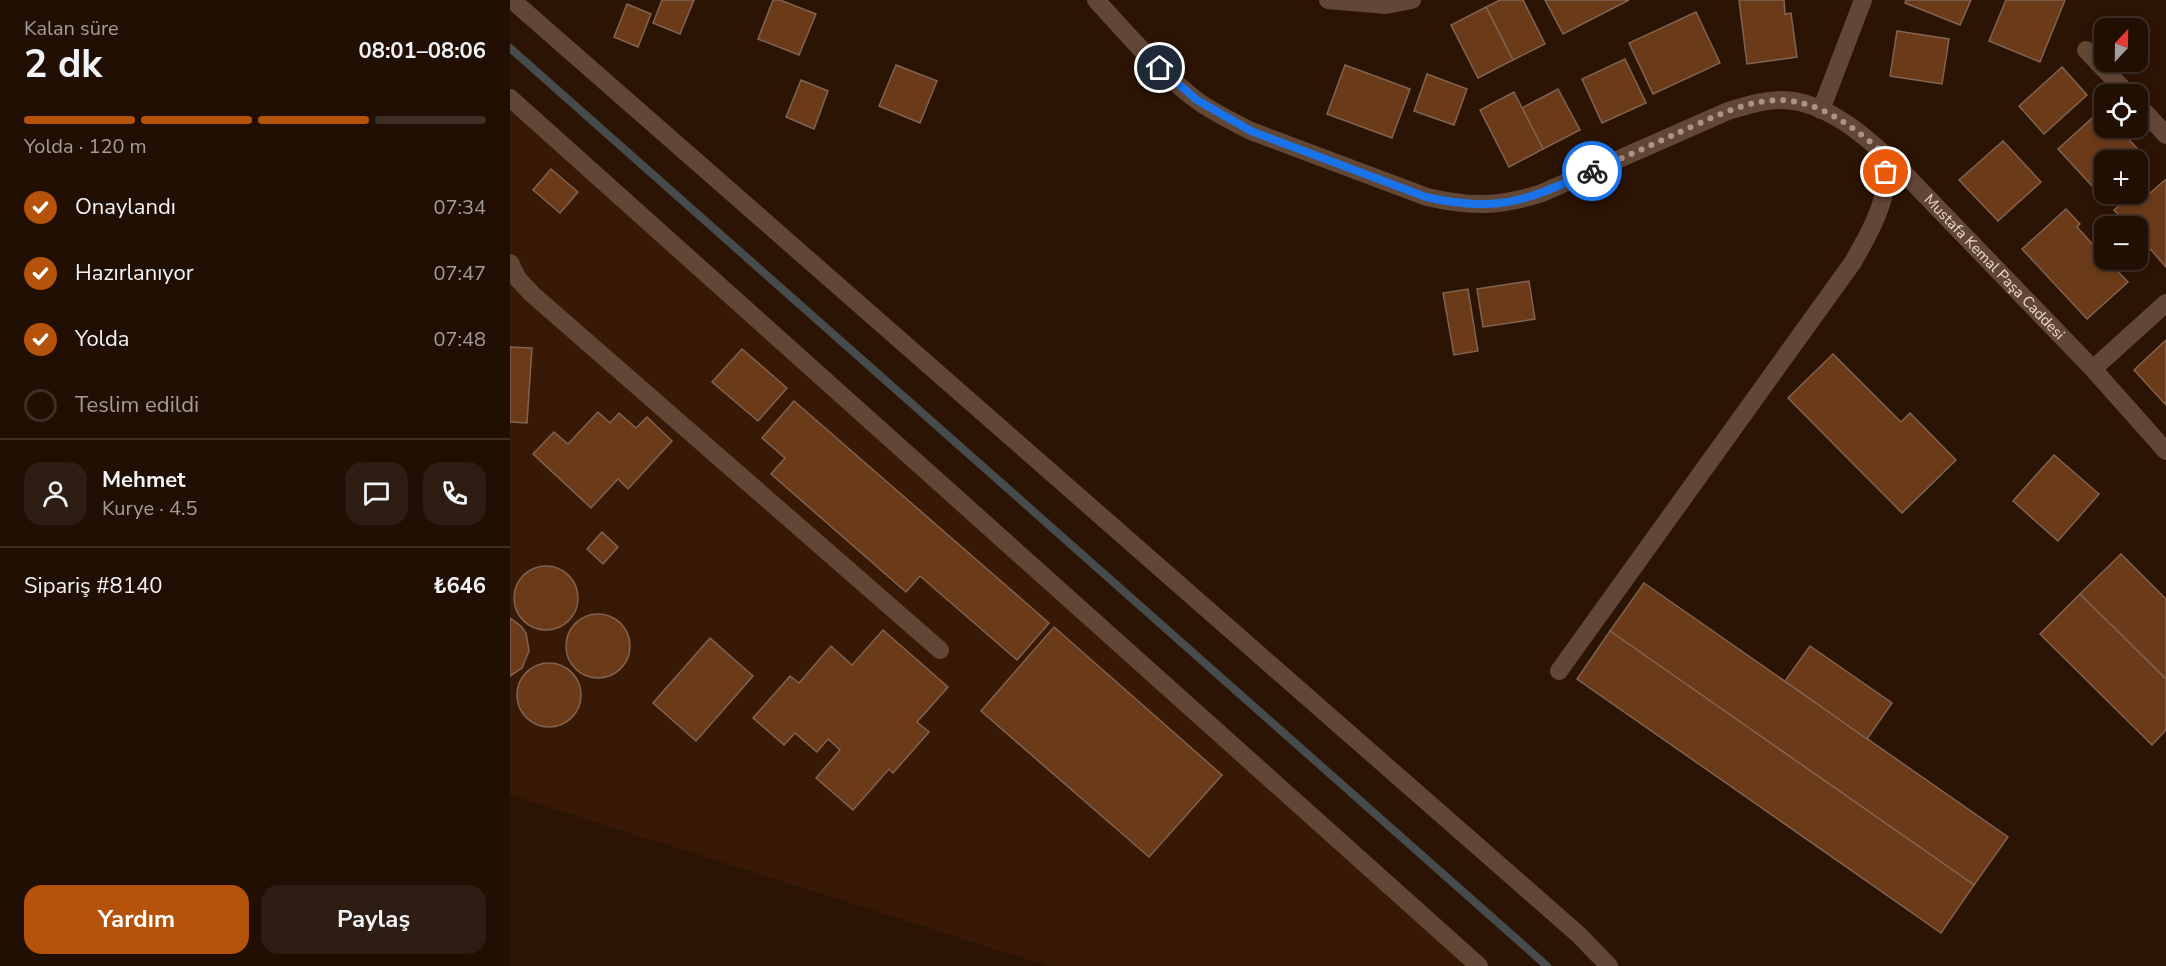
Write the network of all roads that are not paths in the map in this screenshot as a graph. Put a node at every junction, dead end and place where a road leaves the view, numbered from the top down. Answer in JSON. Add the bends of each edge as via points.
{"nodes":[{"id":1,"x":512,"y":0,"type":"edge"},
{"id":2,"x":1096,"y":0,"type":"edge"},
{"id":3,"x":1328,"y":0,"type":"edge"},
{"id":4,"x":1412,"y":0,"type":"edge"},
{"id":5,"x":1863,"y":0,"type":"edge"},
{"id":6,"x":2086,"y":50,"type":"dead end"},
{"id":7,"x":2118,"y":84,"type":"edge"},
{"id":8,"x":510,"y":98,"type":"edge"},
{"id":9,"x":1821,"y":110,"type":"junction"},
{"id":10,"x":2148,"y":116,"type":"edge"},
{"id":11,"x":2166,"y":135,"type":"edge"},
{"id":12,"x":1887,"y":156,"type":"junction"},
{"id":13,"x":510,"y":263,"type":"edge"},
{"id":14,"x":2166,"y":303,"type":"edge"},
{"id":15,"x":2093,"y":369,"type":"junction"},
{"id":16,"x":2166,"y":451,"type":"edge"},
{"id":17,"x":940,"y":650,"type":"dead end"},
{"id":18,"x":1559,"y":671,"type":"dead end"},
{"id":19,"x":1479,"y":966,"type":"edge"},
{"id":20,"x":1609,"y":966,"type":"edge"}],
"edges":[{"from":1,"to":20,"type":"street"},
{"from":2,"to":9,"type":"street","name":"Mustafa Kemal Paşa Caddesi","via":[[1171,80],[1227,119],[1426,197],[1456,204],[1498,204],[1542,193],[1752,104],[1797,101]]},
{"from":3,"to":4,"type":"street","via":[[1386,5]]},
{"from":5,"to":9,"type":"street"},
{"from":6,"to":7,"type":"street"},
{"from":8,"to":19,"type":"street"},
{"from":9,"to":12,"type":"street","name":"Mustafa Kemal Paşa Caddesi"},
{"from":10,"to":11,"type":"street"},
{"from":12,"to":15,"type":"street","name":"Mustafa Kemal Paşa Caddesi"},
{"from":12,"to":18,"type":"street","via":[[1885,189],[1853,262]]},
{"from":13,"to":17,"type":"street","via":[[532,294]]},
{"from":14,"to":15,"type":"street"},
{"from":15,"to":16,"type":"street","name":"Mustafa Kemal Paşa Caddesi"}]}
